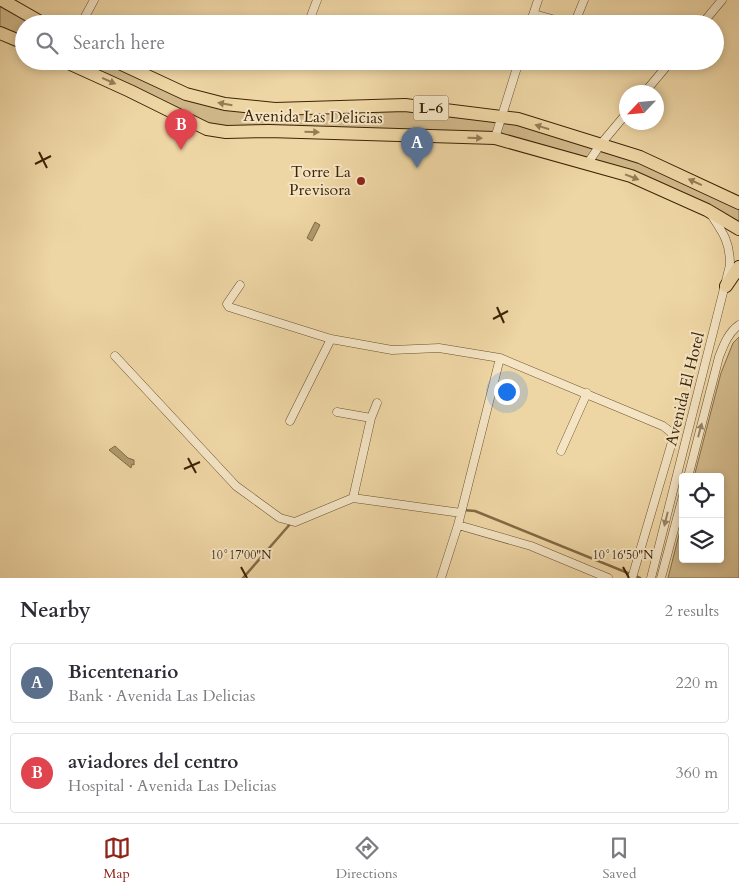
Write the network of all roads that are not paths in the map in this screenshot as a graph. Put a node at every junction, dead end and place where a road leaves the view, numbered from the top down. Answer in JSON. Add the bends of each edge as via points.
{"nodes":[{"id":1,"x":2,"y":0,"type":"edge"},
{"id":2,"x":94,"y":0,"type":"edge"},
{"id":3,"x":317,"y":0,"type":"edge"},
{"id":4,"x":538,"y":0,"type":"edge"},
{"id":5,"x":584,"y":0,"type":"edge"},
{"id":6,"x":722,"y":0,"type":"edge"},
{"id":7,"x":534,"y":14,"type":"joint"},
{"id":8,"x":28,"y":15,"type":"edge"},
{"id":9,"x":86,"y":15,"type":"edge"},
{"id":10,"x":311,"y":15,"type":"edge"},
{"id":11,"x":538,"y":15,"type":"edge"},
{"id":12,"x":578,"y":15,"type":"edge"},
{"id":13,"x":710,"y":15,"type":"edge"},
{"id":14,"x":0,"y":33,"type":"edge"},
{"id":15,"x":15,"y":39,"type":"edge"},
{"id":16,"x":84,"y":70,"type":"edge"},
{"id":17,"x":133,"y":70,"type":"edge"},
{"id":18,"x":515,"y":70,"type":"edge"},
{"id":19,"x":663,"y":70,"type":"edge"},
{"id":20,"x":650,"y":85,"type":"edge"},
{"id":21,"x":501,"y":116,"type":"junction"},
{"id":22,"x":619,"y":122,"type":"edge"},
{"id":23,"x":495,"y":138,"type":"junction"},
{"id":24,"x":600,"y":145,"type":"junction"},
{"id":25,"x":588,"y":163,"type":"junction"},
{"id":26,"x":739,"y":203,"type":"edge"},
{"id":27,"x":708,"y":210,"type":"junction"},
{"id":28,"x":739,"y":229,"type":"edge"},
{"id":29,"x":739,"y":267,"type":"edge"},
{"id":30,"x":240,"y":285,"type":"dead end"},
{"id":31,"x":726,"y":286,"type":"junction"},
{"id":32,"x":739,"y":325,"type":"edge"},
{"id":33,"x":331,"y":339,"type":"junction"},
{"id":34,"x":115,"y":356,"type":"dead end"},
{"id":35,"x":500,"y":358,"type":"junction"},
{"id":36,"x":587,"y":393,"type":"junction"},
{"id":37,"x":377,"y":403,"type":"dead end"},
{"id":38,"x":337,"y":412,"type":"dead end"},
{"id":39,"x":371,"y":418,"type":"junction"},
{"id":40,"x":290,"y":421,"type":"dead end"},
{"id":41,"x":560,"y":451,"type":"dead end"},
{"id":42,"x":689,"y":473,"type":"edge"},
{"id":43,"x":353,"y":498,"type":"junction"},
{"id":44,"x":462,"y":511,"type":"junction"},
{"id":45,"x":679,"y":512,"type":"edge"},
{"id":46,"x":458,"y":525,"type":"junction"},
{"id":47,"x":633,"y":575,"type":"edge"},
{"id":48,"x":441,"y":578,"type":"edge"},
{"id":49,"x":608,"y":578,"type":"edge"},
{"id":50,"x":650,"y":578,"type":"edge"},
{"id":51,"x":662,"y":578,"type":"edge"}],
"edges":[{"from":1,"to":8,"type":"main road"},
{"from":2,"to":9,"type":"street"},
{"from":3,"to":10,"type":"street"},
{"from":4,"to":7,"type":"street"},
{"from":5,"to":12,"type":"street"},
{"from":6,"to":13,"type":"street"},
{"from":7,"to":11,"type":"street"},
{"from":14,"to":15,"type":"main road"},
{"from":16,"to":23,"type":"main road","name":"Avenida Las Delicias","number":"L-6","one_way":true,"via":[[207,129]]},
{"from":21,"to":17,"type":"main road","name":"Avenida Las Delicias","number":"L-6","one_way":true,"via":[[405,105],[275,109],[225,104],[186,94]]},
{"from":18,"to":21,"type":"street"},
{"from":19,"to":20,"type":"street"},
{"from":21,"to":23,"type":"street"},
{"from":24,"to":21,"type":"main road","name":"Avenida Las Delicias","number":"L-6","one_way":true},
{"from":22,"to":24,"type":"street"},
{"from":23,"to":25,"type":"main road","name":"Avenida Las Delicias","number":"L-6"},
{"from":24,"to":25,"type":"street"},
{"from":26,"to":24,"type":"main road","name":"Avenida Las Delicias","number":"L-6","one_way":true,"via":[[640,157]]},
{"from":25,"to":27,"type":"main road","name":"Avenida Las Delicias","number":"L-6","one_way":true,"via":[[630,176]]},
{"from":27,"to":28,"type":"main road","name":"Avenida Las Delicias","number":"L-6"},
{"from":27,"to":31,"type":"street","name":"Avenida El Hotel","via":[[726,236],[730,251]]},
{"from":29,"to":31,"type":"main road"},
{"from":30,"to":33,"type":"street","via":[[227,304],[229,307]]},
{"from":31,"to":50,"type":"street","name":"Avenida El Hotel","one_way":true},
{"from":42,"to":32,"type":"street","name":"Avenida El Hotel","one_way":true,"via":[[719,357],[732,330]]},
{"from":33,"to":35,"type":"street","via":[[392,350],[439,348]]},
{"from":33,"to":40,"type":"street"},
{"from":34,"to":43,"type":"street","via":[[236,486],[280,518],[295,522]]},
{"from":35,"to":36,"type":"street"},
{"from":35,"to":44,"type":"street"},
{"from":36,"to":41,"type":"street"},
{"from":36,"to":47,"type":"street","via":[[663,426],[672,434]]},
{"from":37,"to":39,"type":"street"},
{"from":38,"to":39,"type":"street"},
{"from":39,"to":43,"type":"street"},
{"from":43,"to":44,"type":"street"},
{"from":44,"to":46,"type":"street"},
{"from":45,"to":51,"type":"street"},
{"from":46,"to":48,"type":"street"},
{"from":46,"to":49,"type":"street","via":[[531,546]]}]}
